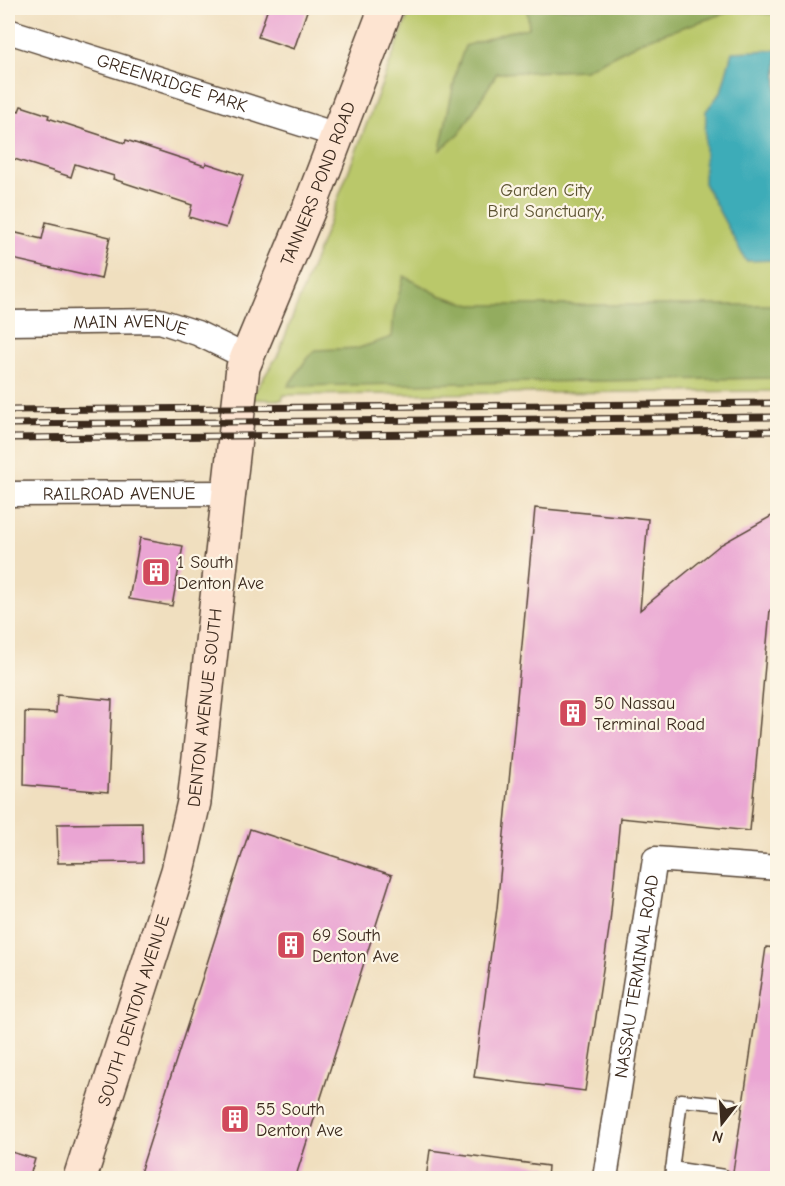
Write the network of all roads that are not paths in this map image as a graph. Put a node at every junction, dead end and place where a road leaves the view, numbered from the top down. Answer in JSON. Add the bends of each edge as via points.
{"nodes":[{"id":1,"x":386,"y":8,"type":"edge"},
{"id":2,"x":8,"y":31,"type":"edge"},
{"id":3,"x":337,"y":135,"type":"junction"},
{"id":4,"x":8,"y":323,"type":"edge"},
{"id":5,"x":246,"y":357,"type":"junction"},
{"id":6,"x":230,"y":493,"type":"junction"},
{"id":7,"x":8,"y":494,"type":"edge"},
{"id":8,"x":184,"y":844,"type":"joint"},
{"id":9,"x":777,"y":868,"type":"edge"},
{"id":10,"x":732,"y":1105,"type":"dead end"},
{"id":11,"x":671,"y":1173,"type":"edge"},
{"id":12,"x":724,"y":1176,"type":"dead end"},
{"id":13,"x":80,"y":1179,"type":"edge"},
{"id":14,"x":605,"y":1179,"type":"edge"}],
"edges":[{"from":1,"to":3,"type":"street","name":"TANNERS POND ROAD"},
{"from":2,"to":3,"type":"street","name":"GREENRIDGE PARK"},
{"from":3,"to":5,"type":"street","name":"TANNERS POND ROAD"},
{"from":4,"to":5,"type":"street","name":"MAIN AVENUE","via":[[160,321],[197,333]]},
{"from":5,"to":6,"type":"street","name":"DENTON AVENUE SOUTH","via":[[240,380]]},
{"from":6,"to":7,"type":"street","name":"RAILROAD AVENUE"},
{"from":6,"to":8,"type":"street","name":"DENTON AVENUE SOUTH","via":[[194,802]]},
{"from":8,"to":13,"type":"street","name":"SOUTH DENTON AVENUE"},
{"from":9,"to":14,"type":"street","name":"NASSAU TERMINAL ROAD","via":[[655,859]]},
{"from":10,"to":11,"type":"lane","via":[[681,1100]]},
{"from":11,"to":12,"type":"lane"}]}
